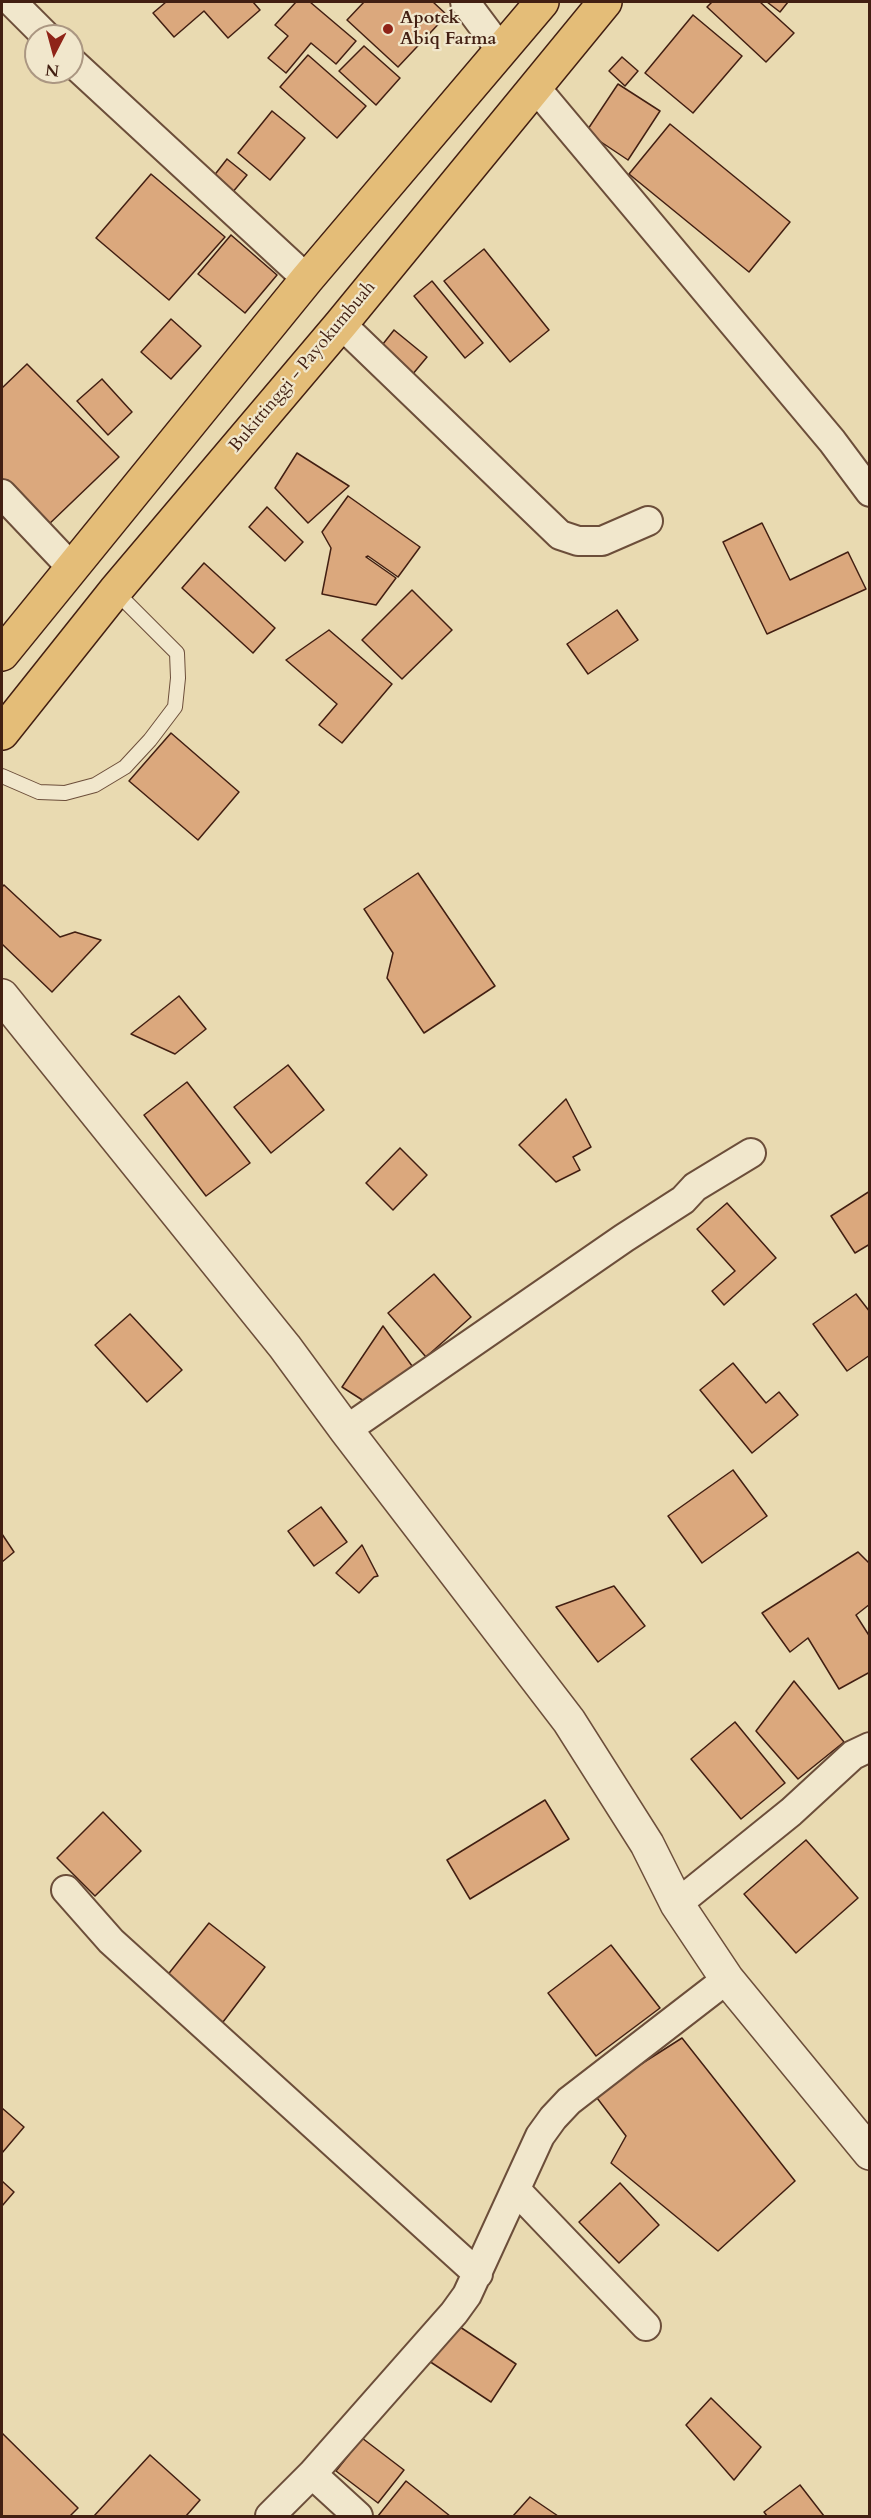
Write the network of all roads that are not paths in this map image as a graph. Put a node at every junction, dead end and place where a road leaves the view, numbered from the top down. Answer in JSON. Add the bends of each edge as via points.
{"nodes":[{"id":1,"x":12,"y":2,"type":"edge"},
{"id":2,"x":465,"y":2,"type":"edge"},
{"id":3,"x":542,"y":2,"type":"edge"},
{"id":4,"x":605,"y":2,"type":"edge"},
{"id":5,"x":34,"y":24,"type":"edge"},
{"id":6,"x":501,"y":50,"type":"junction"},
{"id":7,"x":84,"y":73,"type":"edge"},
{"id":8,"x":535,"y":87,"type":"junction"},
{"id":9,"x":380,"y":194,"type":"junction"},
{"id":10,"x":421,"y":226,"type":"junction"},
{"id":11,"x":307,"y":279,"type":"junction"},
{"id":12,"x":341,"y":324,"type":"junction"},
{"id":13,"x":870,"y":492,"type":"edge"},
{"id":14,"x":2,"y":494,"type":"edge"},
{"id":15,"x":648,"y":521,"type":"dead end"},
{"id":16,"x":72,"y":568,"type":"junction"},
{"id":17,"x":115,"y":591,"type":"junction"},
{"id":18,"x":2,"y":654,"type":"edge"},
{"id":19,"x":2,"y":733,"type":"edge"},
{"id":20,"x":2,"y":776,"type":"edge"},
{"id":21,"x":2,"y":996,"type":"edge"},
{"id":22,"x":751,"y":1153,"type":"dead end"},
{"id":23,"x":346,"y":1430,"type":"junction"},
{"id":24,"x":870,"y":1747,"type":"edge"},
{"id":25,"x":66,"y":1890,"type":"dead end"},
{"id":26,"x":677,"y":1904,"type":"junction"},
{"id":27,"x":727,"y":1979,"type":"junction"},
{"id":28,"x":870,"y":2153,"type":"edge"},
{"id":29,"x":516,"y":2190,"type":"junction"},
{"id":30,"x":478,"y":2274,"type":"junction"},
{"id":31,"x":646,"y":2326,"type":"dead end"},
{"id":32,"x":312,"y":2474,"type":"junction"},
{"id":33,"x":270,"y":2517,"type":"edge"},
{"id":34,"x":358,"y":2517,"type":"edge"}],
"edges":[{"from":1,"to":5,"type":"street"},
{"from":2,"to":6,"type":"street"},
{"from":3,"to":6,"type":"highway"},
{"from":4,"to":8,"type":"highway","name":"Bukittinggi - Payokumbuah"},
{"from":6,"to":9,"type":"highway"},
{"from":7,"to":11,"type":"street"},
{"from":8,"to":10,"type":"highway","name":"Bukittinggi - Payokumbuah"},
{"from":8,"to":13,"type":"street","via":[[832,441]]},
{"from":9,"to":10,"type":"highway"},
{"from":9,"to":11,"type":"highway"},
{"from":10,"to":12,"type":"highway","name":"Bukittinggi - Payokumbuah"},
{"from":11,"to":16,"type":"highway"},
{"from":12,"to":15,"type":"street","via":[[560,535],[578,541],[602,541]]},
{"from":12,"to":17,"type":"highway","name":"Bukittinggi - Payokumbuah"},
{"from":14,"to":16,"type":"street"},
{"from":16,"to":18,"type":"highway"},
{"from":17,"to":19,"type":"highway","name":"Bukittinggi - Payokumbuah"},
{"from":17,"to":20,"type":"lane","via":[[177,653],[175,707],[125,767],[94,785],[65,793],[39,792]]},
{"from":21,"to":23,"type":"street","via":[[285,1347]]},
{"from":22,"to":23,"type":"street","via":[[695,1187],[683,1200]]},
{"from":23,"to":26,"type":"street","via":[[569,1720],[647,1844]]},
{"from":24,"to":26,"type":"street","via":[[853,1755],[791,1812]]},
{"from":25,"to":30,"type":"street","via":[[111,1941]]},
{"from":26,"to":27,"type":"street"},
{"from":27,"to":28,"type":"street"},
{"from":27,"to":29,"type":"street","via":[[553,2118],[540,2136]]},
{"from":29,"to":30,"type":"street"},
{"from":29,"to":31,"type":"street"},
{"from":30,"to":32,"type":"street","via":[[454,2313]]},
{"from":32,"to":33,"type":"street"},
{"from":32,"to":34,"type":"street"}]}
